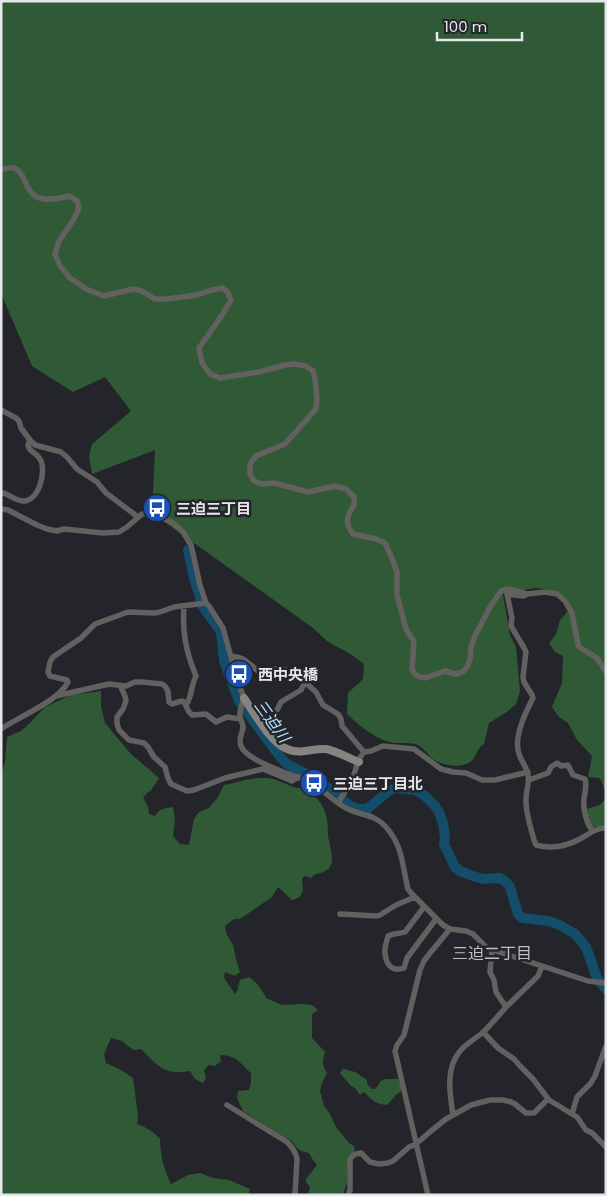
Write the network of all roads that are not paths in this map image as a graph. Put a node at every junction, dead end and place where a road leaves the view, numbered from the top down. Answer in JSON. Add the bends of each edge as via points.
{"nodes":[{"id":1,"x":1,"y":170,"type":"edge"},
{"id":2,"x":1,"y":410,"type":"edge"},
{"id":3,"x":30,"y":440,"type":"junction"},
{"id":4,"x":1,"y":494,"type":"edge"},
{"id":5,"x":1,"y":509,"type":"edge"},
{"id":6,"x":138,"y":517,"type":"junction"},
{"id":7,"x":527,"y":594,"type":"junction"},
{"id":8,"x":203,"y":604,"type":"junction"},
{"id":9,"x":184,"y":606,"type":"junction"},
{"id":10,"x":232,"y":657,"type":"junction"},
{"id":11,"x":606,"y":672,"type":"edge"},
{"id":12,"x":305,"y":682,"type":"junction"},
{"id":13,"x":120,"y":685,"type":"junction"},
{"id":14,"x":56,"y":696,"type":"junction"},
{"id":15,"x":242,"y":704,"type":"junction"},
{"id":16,"x":186,"y":705,"type":"junction"},
{"id":17,"x":241,"y":719,"type":"junction"},
{"id":18,"x":260,"y":721,"type":"junction"},
{"id":19,"x":1,"y":729,"type":"edge"},
{"id":20,"x":364,"y":752,"type":"junction"},
{"id":21,"x":358,"y":762,"type":"junction"},
{"id":22,"x":528,"y":772,"type":"junction"},
{"id":23,"x":298,"y":777,"type":"junction"},
{"id":24,"x":529,"y":780,"type":"junction"},
{"id":25,"x":340,"y":800,"type":"junction"},
{"id":26,"x":606,"y":828,"type":"edge"},
{"id":27,"x":592,"y":830,"type":"junction"},
{"id":28,"x":415,"y":897,"type":"junction"},
{"id":29,"x":424,"y":907,"type":"junction"},
{"id":30,"x":340,"y":914,"type":"dead end"},
{"id":31,"x":436,"y":919,"type":"junction"},
{"id":32,"x":450,"y":929,"type":"junction"},
{"id":33,"x":492,"y":950,"type":"junction"},
{"id":34,"x":542,"y":966,"type":"junction"},
{"id":35,"x":604,"y":983,"type":"edge"},
{"id":36,"x":506,"y":1007,"type":"junction"},
{"id":37,"x":483,"y":1032,"type":"junction"},
{"id":38,"x":606,"y":1046,"type":"edge"},
{"id":39,"x":548,"y":1099,"type":"junction"},
{"id":40,"x":227,"y":1105,"type":"dead end"},
{"id":41,"x":572,"y":1114,"type":"junction"},
{"id":42,"x":454,"y":1115,"type":"junction"},
{"id":43,"x":416,"y":1144,"type":"junction"},
{"id":44,"x":606,"y":1147,"type":"edge"},
{"id":45,"x":295,"y":1195,"type":"edge"},
{"id":46,"x":348,"y":1195,"type":"edge"},
{"id":47,"x":428,"y":1195,"type":"edge"}],
"edges":[{"from":1,"to":7,"type":"street","via":[[16,169],[36,197],[70,196],[77,201],[79,208],[55,254],[70,278],[86,288],[104,296],[133,289],[155,299],[197,295],[223,288],[231,300],[199,348],[202,363],[210,374],[220,378],[294,364],[312,371],[316,409],[285,444],[256,456],[250,464],[250,474],[254,481],[262,484],[274,483],[308,492],[335,486],[346,489],[354,497],[347,527],[353,534],[384,543],[391,556],[396,572],[396,595],[406,629],[414,642],[412,670],[416,675],[425,678],[445,671],[462,672],[467,667],[475,636],[498,594],[509,589]]},
{"from":2,"to":3,"type":"street","via":[[19,421]]},
{"from":3,"to":4,"type":"street","via":[[28,449],[40,458],[43,469],[35,495],[22,501]]},
{"from":3,"to":6,"type":"street","via":[[67,456],[77,469]]},
{"from":5,"to":6,"type":"street","via":[[57,531],[119,532]]},
{"from":6,"to":8,"type":"street","via":[[152,513],[183,532],[191,545]]},
{"from":7,"to":11,"type":"street","via":[[557,594],[572,613],[580,647],[597,658]]},
{"from":7,"to":22,"type":"street","via":[[507,594],[511,626],[526,652],[524,682],[533,698],[522,724],[517,748]]},
{"from":8,"to":9,"type":"street"},
{"from":8,"to":10,"type":"street","via":[[209,606],[223,628]]},
{"from":9,"to":14,"type":"street","via":[[155,613],[128,612],[95,624],[50,662],[50,676],[68,682]]},
{"from":9,"to":16,"type":"street","via":[[185,642],[196,676]]},
{"from":10,"to":12,"type":"street","via":[[245,660],[258,671],[290,671]]},
{"from":10,"to":15,"type":"street"},
{"from":12,"to":18,"type":"street","via":[[301,690]]},
{"from":12,"to":20,"type":"street","via":[[323,705],[338,714],[342,726]]},
{"from":13,"to":14,"type":"street","via":[[109,684]]},
{"from":13,"to":16,"type":"street","via":[[136,682],[162,684],[168,691],[169,702],[182,701]]},
{"from":13,"to":23,"type":"street","via":[[126,701],[116,724],[129,740],[148,747],[165,766],[171,784],[194,790],[263,769],[292,781]]},
{"from":14,"to":19,"type":"street"},
{"from":15,"to":17,"type":"street"},
{"from":15,"to":18,"type":"street"},
{"from":16,"to":17,"type":"street","via":[[192,715],[206,714],[216,722],[227,717]]},
{"from":17,"to":23,"type":"street","via":[[240,741],[246,754]]},
{"from":18,"to":21,"type":"street","via":[[272,738],[286,749],[296,752],[327,749]]},
{"from":20,"to":21,"type":"street"},
{"from":20,"to":22,"type":"street","via":[[383,746],[414,749],[441,769],[466,773],[482,780]]},
{"from":21,"to":25,"type":"street"},
{"from":22,"to":24,"type":"street"},
{"from":23,"to":25,"type":"street"},
{"from":24,"to":27,"type":"street","via":[[548,773],[557,762],[561,766],[568,765],[573,775],[585,778],[583,802]]},
{"from":24,"to":27,"type":"street","via":[[525,801],[536,845],[554,847],[574,842]]},
{"from":25,"to":28,"type":"street","via":[[350,811],[378,819],[392,833],[399,847],[408,889]]},
{"from":26,"to":27,"type":"street"},
{"from":28,"to":29,"type":"street"},
{"from":28,"to":30,"type":"street","via":[[377,916]]},
{"from":29,"to":31,"type":"street"},
{"from":29,"to":31,"type":"street","via":[[405,932],[388,936],[384,952],[388,965],[404,968],[407,958]]},
{"from":31,"to":32,"type":"street"},
{"from":32,"to":33,"type":"street","via":[[470,932]]},
{"from":32,"to":43,"type":"street","via":[[424,961],[404,1035],[395,1051]]},
{"from":33,"to":34,"type":"street"},
{"from":33,"to":36,"type":"street","via":[[490,972],[496,992]]},
{"from":34,"to":35,"type":"street"},
{"from":34,"to":36,"type":"street","via":[[538,976]]},
{"from":36,"to":37,"type":"street"},
{"from":37,"to":39,"type":"street","via":[[533,1079]]},
{"from":37,"to":42,"type":"street","via":[[462,1049],[454,1061],[450,1080]]},
{"from":38,"to":41,"type":"street","via":[[595,1076],[577,1097]]},
{"from":39,"to":41,"type":"street"},
{"from":39,"to":42,"type":"street","via":[[534,1113],[526,1113],[511,1102],[493,1099]]},
{"from":40,"to":45,"type":"street","via":[[292,1148],[297,1159]]},
{"from":41,"to":44,"type":"street"},
{"from":42,"to":43,"type":"street"},
{"from":43,"to":46,"type":"street","via":[[388,1163],[370,1162],[362,1153],[352,1156]]},
{"from":43,"to":47,"type":"street"}]}
